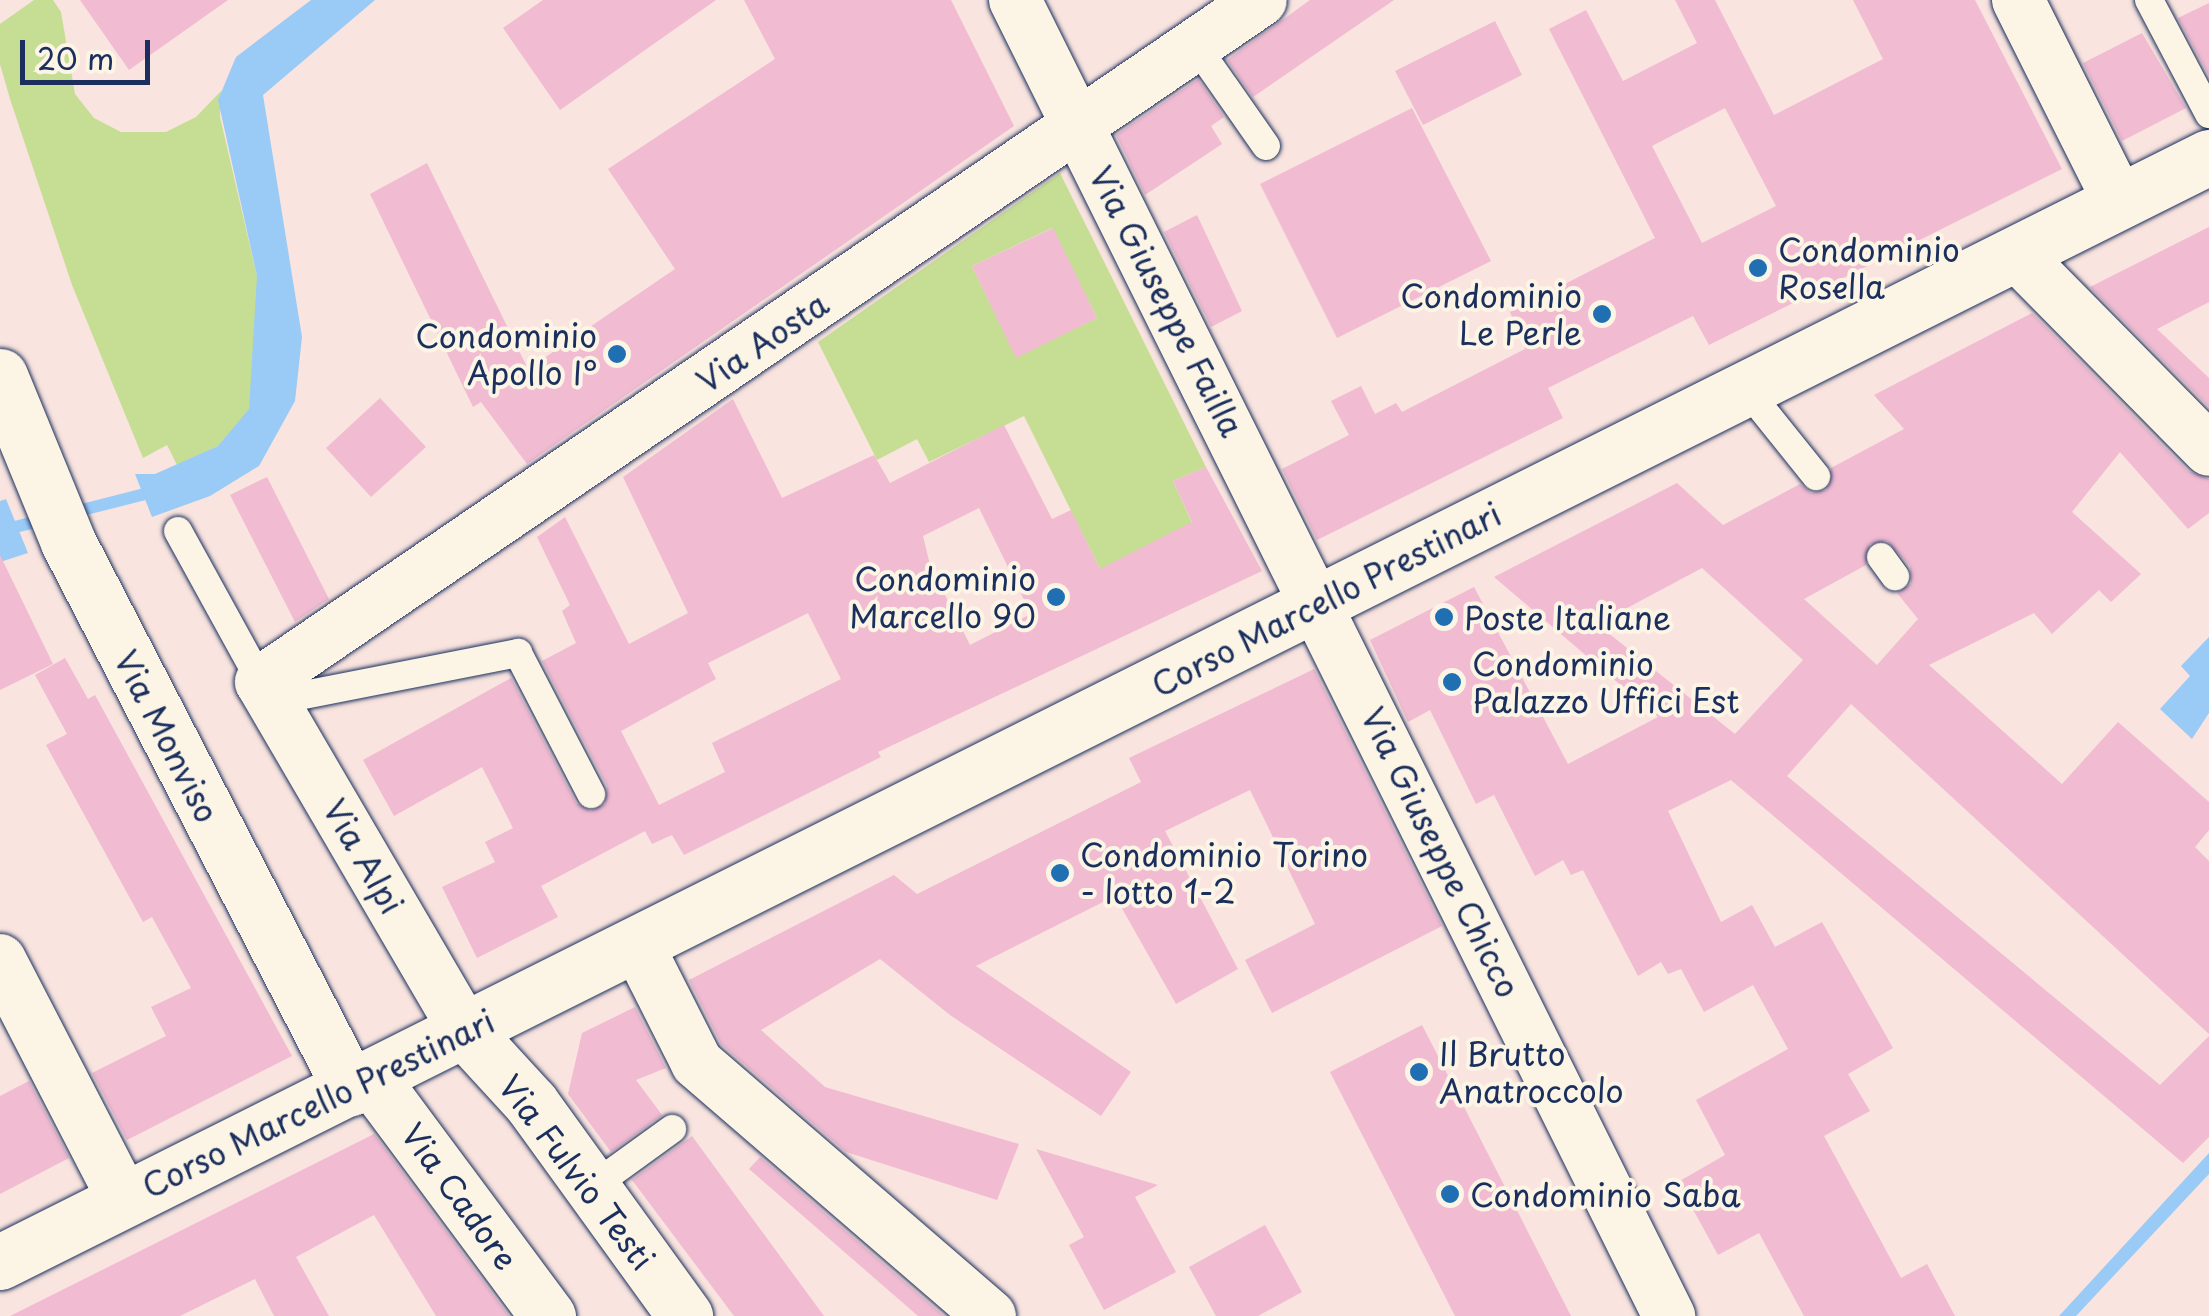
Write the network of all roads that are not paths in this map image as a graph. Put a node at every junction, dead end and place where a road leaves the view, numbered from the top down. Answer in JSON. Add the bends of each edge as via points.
{"nodes":[{"id":1,"x":1015,"y":0,"type":"edge"},
{"id":2,"x":2018,"y":0,"type":"edge"},
{"id":3,"x":2149,"y":0,"type":"edge"},
{"id":4,"x":1251,"y":3,"type":"edge"},
{"id":5,"x":1196,"y":46,"type":"junction"},
{"id":6,"x":2209,"y":114,"type":"edge"},
{"id":7,"x":1079,"y":128,"type":"junction"},
{"id":8,"x":1266,"y":146,"type":"dead end"},
{"id":9,"x":2209,"y":157,"type":"edge"},
{"id":10,"x":2119,"y":202,"type":"junction"},
{"id":11,"x":2016,"y":254,"type":"junction"},
{"id":12,"x":0,"y":376,"type":"edge"},
{"id":13,"x":1746,"y":389,"type":"junction"},
{"id":14,"x":2209,"y":450,"type":"edge"},
{"id":15,"x":1816,"y":476,"type":"dead end"},
{"id":16,"x":178,"y":531,"type":"dead end"},
{"id":17,"x":1319,"y":602,"type":"junction"},
{"id":18,"x":267,"y":692,"type":"junction"},
{"id":19,"x":591,"y":794,"type":"dead end"},
{"id":20,"x":637,"y":944,"type":"junction"},
{"id":21,"x":0,"y":960,"type":"edge"},
{"id":22,"x":465,"y":1030,"type":"junction"},
{"id":23,"x":361,"y":1083,"type":"junction"},
{"id":24,"x":672,"y":1128,"type":"dead end"},
{"id":25,"x":592,"y":1188,"type":"junction"},
{"id":26,"x":124,"y":1200,"type":"junction"},
{"id":27,"x":0,"y":1262,"type":"edge"},
{"id":28,"x":548,"y":1316,"type":"edge"},
{"id":29,"x":685,"y":1316,"type":"edge"},
{"id":30,"x":990,"y":1316,"type":"edge"},
{"id":31,"x":1669,"y":1316,"type":"edge"}],
"edges":[{"from":1,"to":7,"type":"street","name":"Via Giuseppe Failla"},
{"from":2,"to":10,"type":"street"},
{"from":3,"to":6,"type":"lane"},
{"from":4,"to":5,"type":"street","name":"Via Aosta"},
{"from":5,"to":7,"type":"street","name":"Via Aosta"},
{"from":5,"to":8,"type":"lane"},
{"from":7,"to":17,"type":"street","name":"Via Giuseppe Failla"},
{"from":7,"to":18,"type":"street","name":"Via Aosta"},
{"from":9,"to":10,"type":"main road","name":"Corso Marcello Prestinari"},
{"from":10,"to":11,"type":"main road","name":"Corso Marcello Prestinari"},
{"from":11,"to":13,"type":"main road","name":"Corso Marcello Prestinari"},
{"from":11,"to":14,"type":"street"},
{"from":12,"to":23,"type":"main road","name":"Via Monviso","via":[[68,542]]},
{"from":13,"to":15,"type":"lane"},
{"from":13,"to":17,"type":"main road","name":"Corso Marcello Prestinari"},
{"from":16,"to":18,"type":"lane"},
{"from":17,"to":20,"type":"main road","name":"Corso Marcello Prestinari"},
{"from":17,"to":31,"type":"street","name":"Via Giuseppe Chicco"},
{"from":18,"to":19,"type":"lane","via":[[518,653]]},
{"from":18,"to":22,"type":"street","name":"Via Alpi"},
{"from":20,"to":22,"type":"main road","name":"Corso Marcello Prestinari"},
{"from":20,"to":30,"type":"street","via":[[697,1063]]},
{"from":21,"to":26,"type":"street"},
{"from":22,"to":23,"type":"main road","name":"Corso Marcello Prestinari"},
{"from":22,"to":25,"type":"main road","name":"Via Fulvio Testi","via":[[531,1102]]},
{"from":23,"to":26,"type":"main road","name":"Corso Marcello Prestinari"},
{"from":23,"to":28,"type":"main road","name":"Via Cadore"},
{"from":24,"to":25,"type":"lane"},
{"from":25,"to":29,"type":"main road","name":"Via Fulvio Testi"},
{"from":26,"to":27,"type":"main road","name":"Corso Marcello Prestinari"}]}
